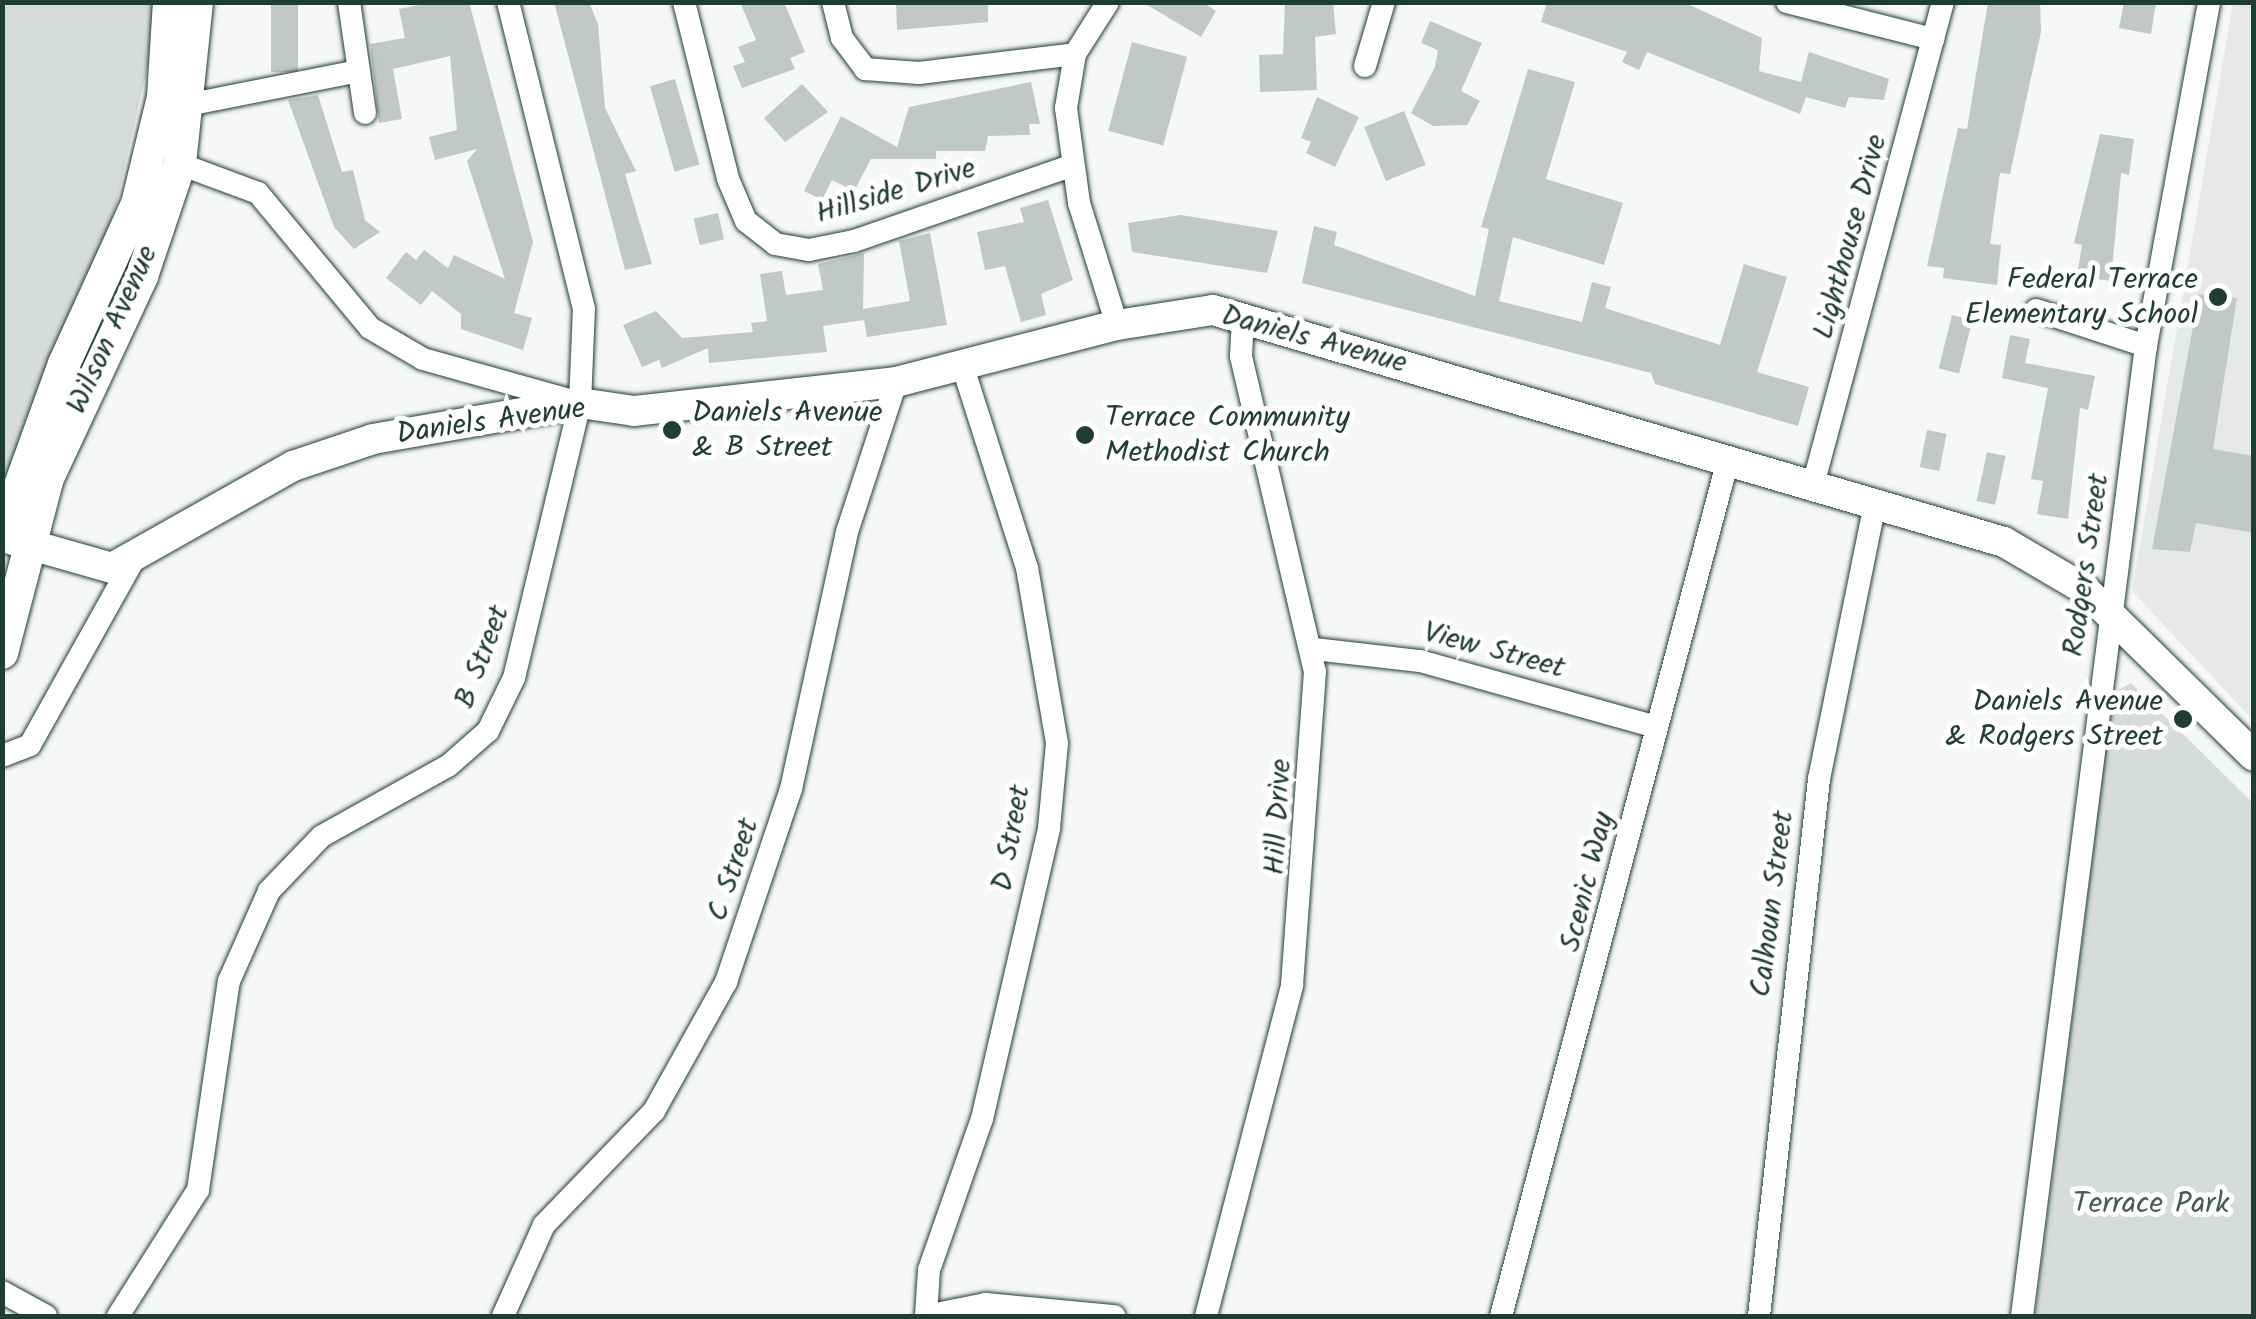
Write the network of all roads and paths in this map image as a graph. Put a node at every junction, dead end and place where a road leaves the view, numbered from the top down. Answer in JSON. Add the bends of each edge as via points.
{"nodes":[{"id":1,"x":168,"y":2,"type":"edge"},
{"id":2,"x":197,"y":2,"type":"edge"},
{"id":3,"x":349,"y":2,"type":"edge"},
{"id":4,"x":508,"y":2,"type":"edge"},
{"id":5,"x":684,"y":2,"type":"edge"},
{"id":6,"x":833,"y":2,"type":"edge"},
{"id":7,"x":1108,"y":2,"type":"edge"},
{"id":8,"x":1384,"y":2,"type":"edge"},
{"id":9,"x":1786,"y":2,"type":"edge"},
{"id":10,"x":1943,"y":2,"type":"edge"},
{"id":11,"x":2209,"y":2,"type":"edge"},
{"id":12,"x":1933,"y":39,"type":"junction"},
{"id":13,"x":1076,"y":54,"type":"junction"},
{"id":14,"x":1365,"y":66,"type":"dead end"},
{"id":15,"x":359,"y":70,"type":"junction"},
{"id":16,"x":192,"y":104,"type":"junction"},
{"id":17,"x":366,"y":113,"type":"dead end"},
{"id":18,"x":180,"y":164,"type":"junction"},
{"id":19,"x":1071,"y":166,"type":"junction"},
{"id":20,"x":2036,"y":310,"type":"dead end"},
{"id":21,"x":1244,"y":318,"type":"junction"},
{"id":22,"x":1117,"y":325,"type":"junction"},
{"id":23,"x":2146,"y":346,"type":"junction"},
{"id":24,"x":964,"y":368,"type":"junction"},
{"id":25,"x":896,"y":382,"type":"junction"},
{"id":26,"x":580,"y":403,"type":"junction"},
{"id":27,"x":1728,"y":460,"type":"junction"},
{"id":28,"x":1813,"y":486,"type":"junction"},
{"id":29,"x":1874,"y":504,"type":"junction"},
{"id":30,"x":11,"y":539,"type":"edge"},
{"id":31,"x":133,"y":561,"type":"junction"},
{"id":32,"x":2112,"y":614,"type":"junction"},
{"id":33,"x":1314,"y":649,"type":"junction"},
{"id":34,"x":2,"y":653,"type":"edge"},
{"id":35,"x":1656,"y":727,"type":"junction"},
{"id":36,"x":2,"y":756,"type":"edge"},
{"id":37,"x":2254,"y":756,"type":"edge"},
{"id":38,"x":2,"y":1292,"type":"edge"},
{"id":39,"x":46,"y":1316,"type":"edge"},
{"id":40,"x":118,"y":1316,"type":"edge"},
{"id":41,"x":503,"y":1316,"type":"edge"},
{"id":42,"x":926,"y":1316,"type":"edge"},
{"id":43,"x":1114,"y":1316,"type":"edge"},
{"id":44,"x":1206,"y":1316,"type":"edge"},
{"id":45,"x":1501,"y":1316,"type":"edge"},
{"id":46,"x":1759,"y":1316,"type":"edge"},
{"id":47,"x":2022,"y":1316,"type":"edge"}],
"edges":[{"from":1,"to":30,"type":"main road","name":"Wilson Avenue","via":[[163,97],[137,204],[64,364]]},
{"from":2,"to":16,"type":"main road","name":"Wilson Avenue"},
{"from":3,"to":15,"type":"street"},
{"from":4,"to":26,"type":"street","name":"B Street","via":[[578,260]]},
{"from":5,"to":19,"type":"street","name":"Hillside Drive","via":[[728,179],[746,221],[775,244],[809,250],[854,241]]},
{"from":6,"to":13,"type":"street","via":[[842,38],[865,69],[919,73]]},
{"from":7,"to":13,"type":"street"},
{"from":8,"to":14,"type":"street"},
{"from":9,"to":12,"type":"street"},
{"from":10,"to":12,"type":"street","name":"Lighthouse Drive"},
{"from":11,"to":23,"type":"street","name":"Rodgers Street"},
{"from":12,"to":28,"type":"street","name":"Lighthouse Drive"},
{"from":13,"to":19,"type":"street","via":[[1066,108]]},
{"from":15,"to":16,"type":"street"},
{"from":15,"to":17,"type":"street"},
{"from":16,"to":18,"type":"main road","name":"Wilson Avenue"},
{"from":18,"to":26,"type":"street","via":[[258,193],[370,328],[423,358]]},
{"from":18,"to":30,"type":"main road","name":"Wilson Avenue"},
{"from":19,"to":22,"type":"street"},
{"from":20,"to":23,"type":"street"},
{"from":21,"to":22,"type":"street","name":"Daniels Avenue","via":[[1181,310]]},
{"from":21,"to":27,"type":"street","name":"Daniels Avenue"},
{"from":21,"to":33,"type":"street","name":"Hill Drive","via":[[1241,356]]},
{"from":22,"to":24,"type":"street","name":"Daniels Avenue"},
{"from":23,"to":32,"type":"street","name":"Rodgers Street"},
{"from":24,"to":25,"type":"street","name":"Daniels Avenue"},
{"from":24,"to":42,"type":"street","name":"D Street","via":[[1027,568],[1058,743],[1048,828],[987,1100],[929,1270]]},
{"from":25,"to":26,"type":"street","name":"Daniels Avenue","via":[[634,411]]},
{"from":25,"to":41,"type":"street","name":"C Street","via":[[847,532],[791,790],[726,982],[654,1111],[544,1225]]},
{"from":26,"to":31,"type":"street","name":"Daniels Avenue","via":[[440,424],[292,466]]},
{"from":26,"to":40,"type":"street","name":"B Street","via":[[514,678],[488,731],[448,766],[322,836],[269,890],[229,981],[198,1190]]},
{"from":27,"to":28,"type":"street","name":"Daniels Avenue"},
{"from":27,"to":35,"type":"street","name":"Scenic Way"},
{"from":28,"to":29,"type":"street","name":"Daniels Avenue"},
{"from":29,"to":32,"type":"street","name":"Daniels Avenue","via":[[2032,555]]},
{"from":29,"to":46,"type":"street","name":"Calhoun Street","via":[[1819,779]]},
{"from":30,"to":31,"type":"street","name":"Daniels Avenue","via":[[97,568]]},
{"from":30,"to":34,"type":"main road","name":"Wilson Avenue"},
{"from":31,"to":36,"type":"street","name":"Daniels Avenue","via":[[30,745]]},
{"from":32,"to":37,"type":"street","name":"Daniels Avenue"},
{"from":32,"to":47,"type":"street","name":"Rodgers Street"},
{"from":33,"to":35,"type":"street","name":"View Street","via":[[1420,661]]},
{"from":33,"to":44,"type":"street","name":"Hill Drive","via":[[1308,870],[1292,984]]},
{"from":35,"to":45,"type":"street","name":"Scenic Way"},
{"from":38,"to":39,"type":"street"},
{"from":42,"to":43,"type":"street","via":[[986,1304]]}]}
